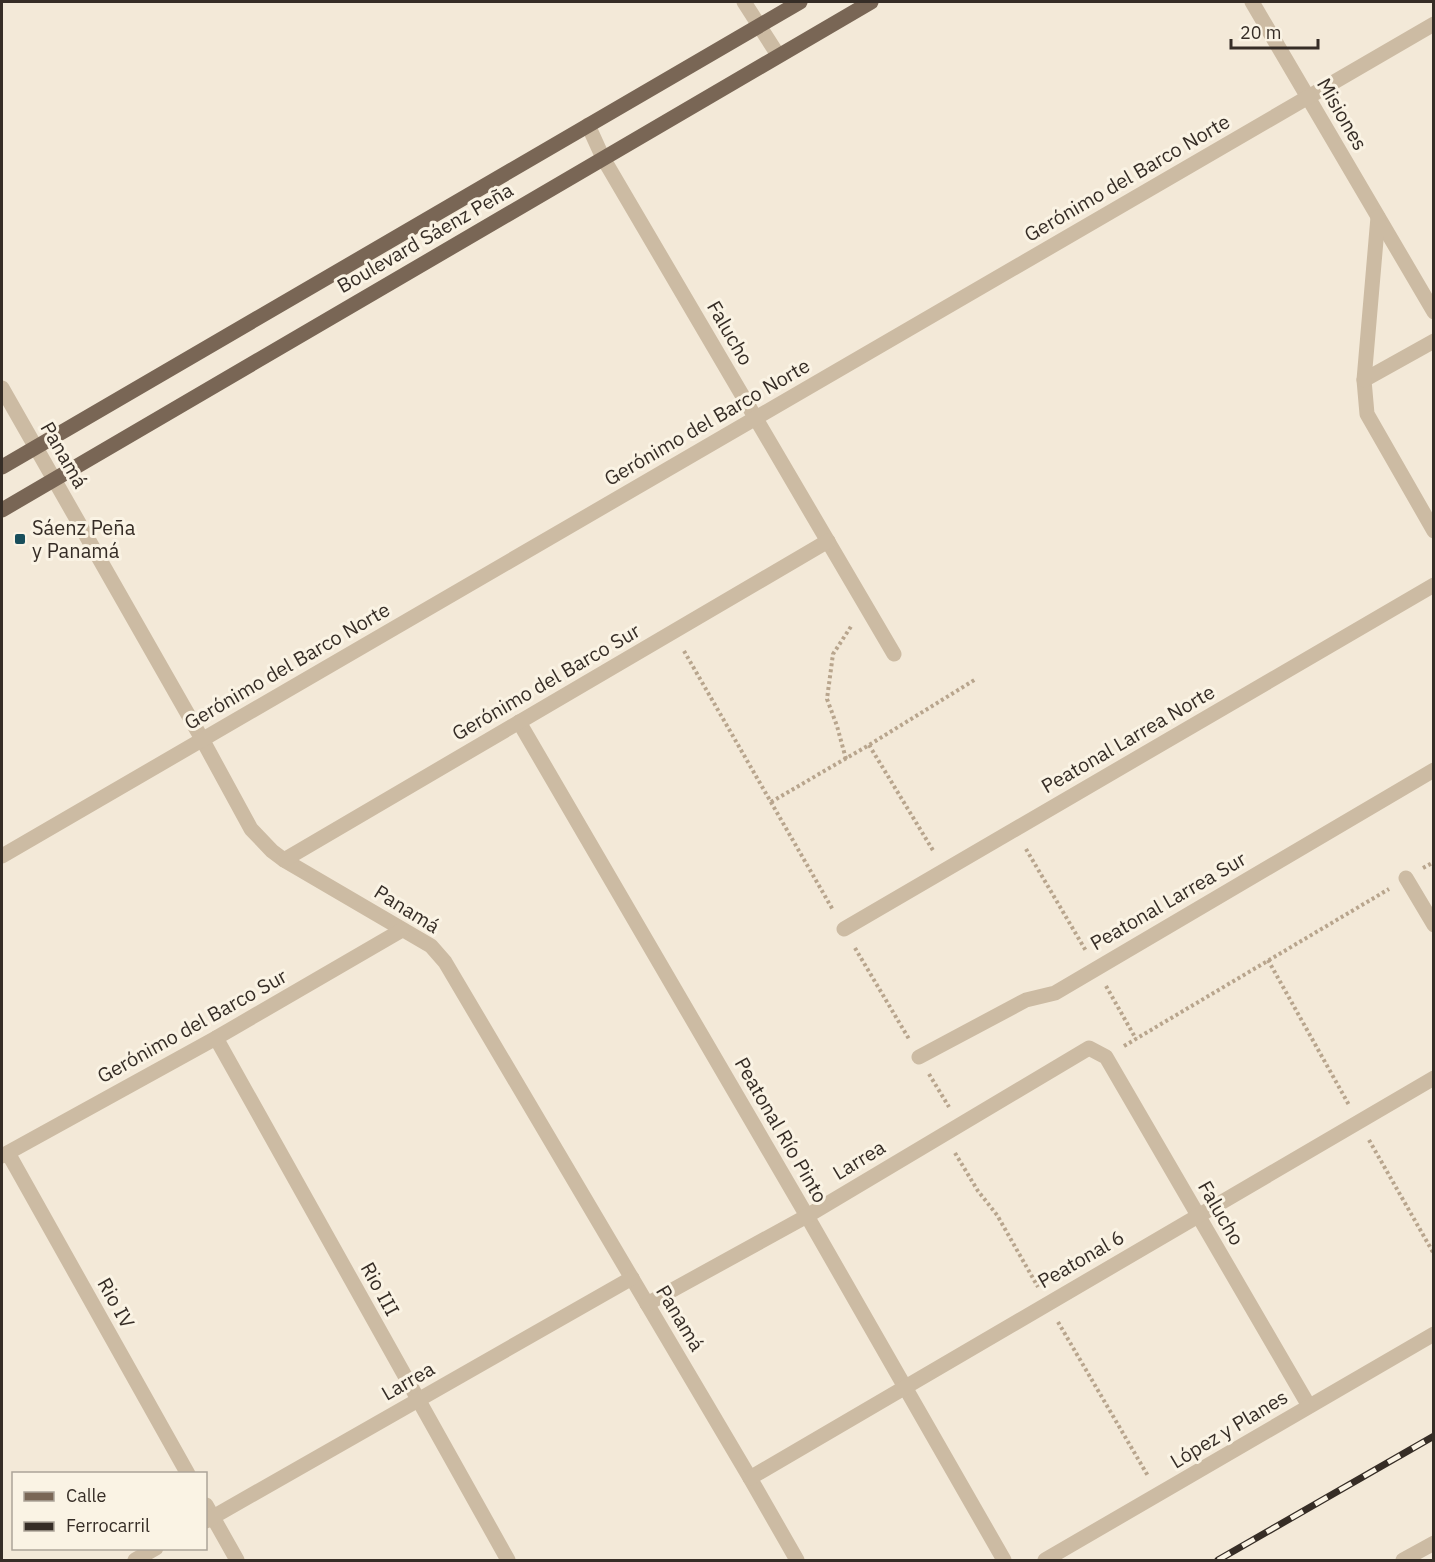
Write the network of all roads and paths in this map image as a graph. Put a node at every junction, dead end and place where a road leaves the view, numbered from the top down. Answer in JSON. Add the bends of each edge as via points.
{"nodes":[{"id":1,"x":744,"y":2,"type":"edge"},
{"id":2,"x":800,"y":2,"type":"edge"},
{"id":3,"x":871,"y":2,"type":"edge"},
{"id":4,"x":1252,"y":2,"type":"edge"},
{"id":5,"x":1434,"y":24,"type":"edge"},
{"id":6,"x":758,"y":26,"type":"junction"},
{"id":7,"x":778,"y":56,"type":"junction"},
{"id":8,"x":1308,"y":97,"type":"junction"},
{"id":9,"x":588,"y":125,"type":"junction"},
{"id":10,"x":603,"y":158,"type":"junction"},
{"id":11,"x":1378,"y":217,"type":"junction"},
{"id":12,"x":1434,"y":312,"type":"edge"},
{"id":13,"x":1434,"y":341,"type":"edge"},
{"id":14,"x":1364,"y":380,"type":"junction"},
{"id":15,"x":2,"y":388,"type":"edge"},
{"id":16,"x":756,"y":418,"type":"junction"},
{"id":17,"x":36,"y":447,"type":"junction"},
{"id":18,"x":2,"y":467,"type":"edge"},
{"id":19,"x":54,"y":480,"type":"junction"},
{"id":20,"x":2,"y":510,"type":"edge"},
{"id":21,"x":1434,"y":531,"type":"edge"},
{"id":22,"x":828,"y":541,"type":"junction"},
{"id":23,"x":1434,"y":585,"type":"edge"},
{"id":24,"x":865,"y":604,"type":"junction"},
{"id":25,"x":673,"y":632,"type":"junction"},
{"id":26,"x":894,"y":654,"type":"dead end"},
{"id":27,"x":976,"y":679,"type":"dead end"},
{"id":28,"x":519,"y":722,"type":"junction"},
{"id":29,"x":202,"y":738,"type":"junction"},
{"id":30,"x":869,"y":745,"type":"junction"},
{"id":31,"x":846,"y":759,"type":"junction"},
{"id":32,"x":1434,"y":770,"type":"edge"},
{"id":33,"x":771,"y":802,"type":"junction"},
{"id":34,"x":1015,"y":830,"type":"junction"},
{"id":35,"x":2,"y":856,"type":"edge"},
{"id":36,"x":284,"y":860,"type":"junction"},
{"id":37,"x":1434,"y":862,"type":"edge"},
{"id":38,"x":945,"y":871,"type":"junction"},
{"id":39,"x":1406,"y":878,"type":"junction"},
{"id":40,"x":1434,"y":925,"type":"edge"},
{"id":41,"x":844,"y":929,"type":"junction"},
{"id":42,"x":402,"y":930,"type":"junction"},
{"id":43,"x":1096,"y":968,"type":"junction"},
{"id":44,"x":216,"y":1038,"type":"junction"},
{"id":45,"x":1136,"y":1039,"type":"junction"},
{"id":46,"x":919,"y":1057,"type":"junction"},
{"id":47,"x":1106,"y":1057,"type":"junction"},
{"id":48,"x":1434,"y":1078,"type":"edge"},
{"id":49,"x":960,"y":1125,"type":"junction"},
{"id":50,"x":5,"y":1154,"type":"edge"},
{"id":51,"x":1198,"y":1215,"type":"junction"},
{"id":52,"x":807,"y":1216,"type":"junction"},
{"id":53,"x":632,"y":1278,"type":"junction"},
{"id":54,"x":647,"y":1304,"type":"junction"},
{"id":55,"x":1434,"y":1334,"type":"edge"},
{"id":56,"x":905,"y":1387,"type":"junction"},
{"id":57,"x":418,"y":1400,"type":"junction"},
{"id":58,"x":1309,"y":1406,"type":"junction"},
{"id":59,"x":187,"y":1472,"type":"edge"},
{"id":60,"x":750,"y":1478,"type":"junction"},
{"id":61,"x":208,"y":1514,"type":"edge"},
{"id":62,"x":1434,"y":1543,"type":"edge"},
{"id":63,"x":152,"y":1550,"type":"edge"},
{"id":64,"x":135,"y":1560,"type":"edge"},
{"id":65,"x":237,"y":1560,"type":"edge"},
{"id":66,"x":508,"y":1560,"type":"edge"},
{"id":67,"x":797,"y":1560,"type":"edge"},
{"id":68,"x":1004,"y":1560,"type":"edge"},
{"id":69,"x":1045,"y":1560,"type":"edge"},
{"id":70,"x":1403,"y":1560,"type":"edge"}],
"edges":[{"from":1,"to":6,"type":"street"},
{"from":2,"to":6,"type":"main road","name":"Boulevard Sáenz Peña"},
{"from":3,"to":7,"type":"main road","name":"Boulevard Sáenz Peña"},
{"from":4,"to":8,"type":"street","name":"Misiones"},
{"from":5,"to":8,"type":"street","name":"Gerónimo del Barco Norte"},
{"from":6,"to":7,"type":"street"},
{"from":6,"to":9,"type":"main road","name":"Boulevard Sáenz Peña"},
{"from":7,"to":10,"type":"main road","name":"Boulevard Sáenz Peña"},
{"from":8,"to":11,"type":"street","name":"Misiones"},
{"from":8,"to":16,"type":"street","name":"Gerónimo del Barco Norte"},
{"from":9,"to":10,"type":"street","name":"Falucho"},
{"from":9,"to":17,"type":"main road","name":"Boulevard Sáenz Peña"},
{"from":10,"to":16,"type":"street","name":"Falucho"},
{"from":10,"to":19,"type":"main road","name":"Boulevard Sáenz Peña"},
{"from":11,"to":12,"type":"street","name":"Misiones"},
{"from":11,"to":14,"type":"street"},
{"from":13,"to":14,"type":"street"},
{"from":14,"to":21,"type":"street","via":[[1367,414]]},
{"from":15,"to":17,"type":"street","name":"Panamá"},
{"from":16,"to":22,"type":"street","name":"Falucho"},
{"from":16,"to":29,"type":"street","name":"Gerónimo del Barco Norte"},
{"from":17,"to":18,"type":"main road","name":"Boulevard Sáenz Peña"},
{"from":17,"to":19,"type":"street","name":"Panamá"},
{"from":19,"to":20,"type":"main road","name":"Boulevard Sáenz Peña"},
{"from":19,"to":29,"type":"street","name":"Panamá"},
{"from":22,"to":24,"type":"street","name":"Falucho"},
{"from":22,"to":25,"type":"street","name":"Gerónimo del Barco Sur"},
{"from":23,"to":34,"type":"street","name":"Peatonal Larrea Norte"},
{"from":24,"to":26,"type":"street","name":"Falucho"},
{"from":24,"to":31,"type":"path","via":[[833,654],[827,699]]},
{"from":25,"to":28,"type":"street","name":"Gerónimo del Barco Sur"},
{"from":25,"to":33,"type":"path"},
{"from":27,"to":30,"type":"path"},
{"from":28,"to":36,"type":"street","name":"Gerónimo del Barco Sur"},
{"from":28,"to":52,"type":"street","name":"Peatonal Río Pinto"},
{"from":29,"to":35,"type":"street","name":"Gerónimo del Barco Norte"},
{"from":29,"to":36,"type":"street","name":"Panamá","via":[[251,829]]},
{"from":30,"to":31,"type":"path"},
{"from":30,"to":38,"type":"path"},
{"from":31,"to":33,"type":"path"},
{"from":32,"to":43,"type":"street","name":"Peatonal Larrea Sur"},
{"from":33,"to":41,"type":"path"},
{"from":34,"to":38,"type":"street","name":"Peatonal Larrea Norte"},
{"from":34,"to":43,"type":"path"},
{"from":36,"to":42,"type":"street","name":"Panamá"},
{"from":37,"to":39,"type":"path"},
{"from":38,"to":41,"type":"street","name":"Peatonal Larrea Norte"},
{"from":39,"to":40,"type":"street"},
{"from":39,"to":45,"type":"path"},
{"from":41,"to":46,"type":"path"},
{"from":42,"to":44,"type":"street","name":"Gerónimo del Barco Sur"},
{"from":42,"to":53,"type":"street","name":"Panamá","via":[[431,946],[445,962]]},
{"from":43,"to":45,"type":"path"},
{"from":43,"to":46,"type":"street","name":"Peatonal Larrea Sur","via":[[1055,993],[1026,1000]]},
{"from":44,"to":50,"type":"street","name":"Gerónimo del Barco Sur"},
{"from":44,"to":57,"type":"street","name":"Rio III"},
{"from":45,"to":47,"type":"path"},
{"from":46,"to":49,"type":"path"},
{"from":47,"to":49,"type":"street","name":"Larrea","via":[[1089,1048]]},
{"from":47,"to":51,"type":"street","name":"Falucho"},
{"from":48,"to":51,"type":"street","name":"Peatonal 6"},
{"from":49,"to":52,"type":"street","name":"Larrea"},
{"from":50,"to":59,"type":"street","name":"Rio IV"},
{"from":51,"to":56,"type":"street","name":"Peatonal 6"},
{"from":51,"to":58,"type":"street","name":"Falucho"},
{"from":52,"to":54,"type":"street","name":"Larrea"},
{"from":52,"to":56,"type":"street","name":"Peatonal Río Pinto"},
{"from":53,"to":54,"type":"street","name":"Panamá"},
{"from":53,"to":57,"type":"street","name":"Larrea"},
{"from":54,"to":60,"type":"street","name":"Panamá"},
{"from":55,"to":58,"type":"street","name":"López y Planes"},
{"from":56,"to":60,"type":"street","name":"Peatonal 6"},
{"from":56,"to":68,"type":"street","name":"Peatonal Río Pinto"},
{"from":57,"to":61,"type":"street","name":"Larrea"},
{"from":57,"to":66,"type":"street","name":"Rio III"},
{"from":58,"to":69,"type":"street","name":"López y Planes"},
{"from":60,"to":67,"type":"street","name":"Panamá"},
{"from":61,"to":65,"type":"street"},
{"from":62,"to":70,"type":"street"},
{"from":63,"to":64,"type":"street"}]}
